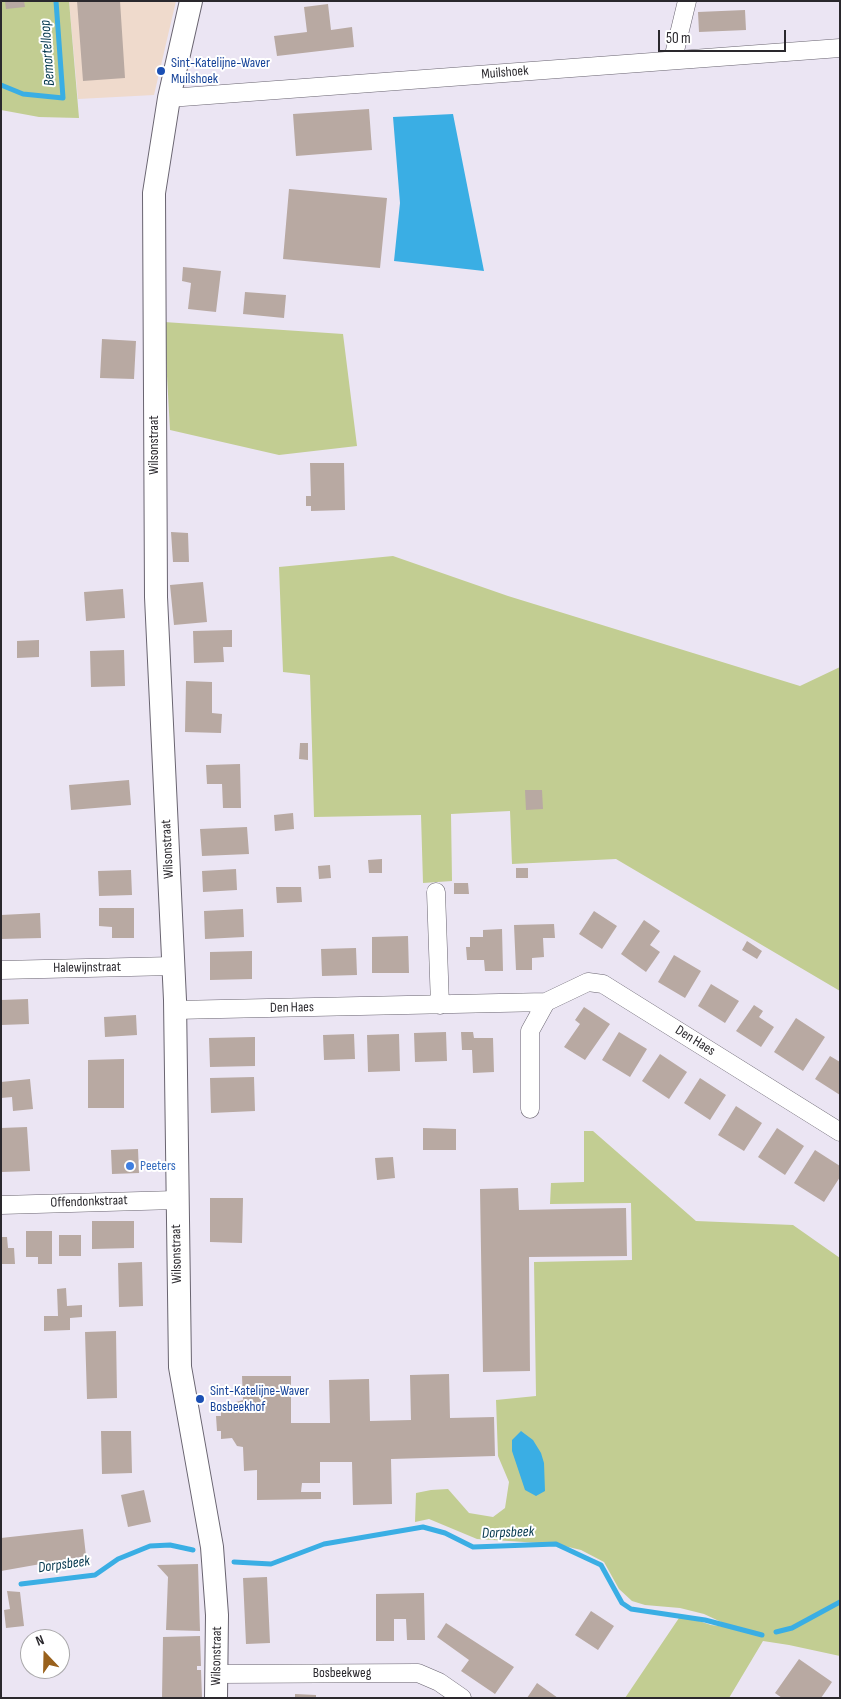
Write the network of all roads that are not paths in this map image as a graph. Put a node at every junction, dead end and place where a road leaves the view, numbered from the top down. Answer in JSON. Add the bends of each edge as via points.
{"nodes":[{"id":1,"x":191,"y":1,"type":"edge"},
{"id":2,"x":687,"y":1,"type":"edge"},
{"id":3,"x":840,"y":48,"type":"edge"},
{"id":4,"x":673,"y":59,"type":"junction"},
{"id":5,"x":169,"y":98,"type":"junction"},
{"id":6,"x":436,"y":892,"type":"dead end"},
{"id":7,"x":173,"y":966,"type":"junction"},
{"id":8,"x":1,"y":970,"type":"edge"},
{"id":9,"x":546,"y":1002,"type":"junction"},
{"id":10,"x":440,"y":1005,"type":"junction"},
{"id":11,"x":175,"y":1010,"type":"junction"},
{"id":12,"x":530,"y":1109,"type":"dead end"},
{"id":13,"x":840,"y":1132,"type":"edge"},
{"id":14,"x":176,"y":1200,"type":"junction"},
{"id":15,"x":1,"y":1205,"type":"edge"},
{"id":16,"x":216,"y":1674,"type":"junction"},
{"id":17,"x":216,"y":1698,"type":"edge"},
{"id":18,"x":462,"y":1698,"type":"edge"}],
"edges":[{"from":1,"to":5,"type":"street","name":"Wilsonstraat"},
{"from":2,"to":4,"type":"street"},
{"from":3,"to":4,"type":"street","name":"Muilshoek"},
{"from":4,"to":5,"type":"street","name":"Muilshoek"},
{"from":5,"to":7,"type":"street","name":"Wilsonstraat","via":[[154,194],[154,436],[156,597]]},
{"from":6,"to":10,"type":"street"},
{"from":7,"to":8,"type":"street","name":"Halewijnstraat"},
{"from":7,"to":11,"type":"street","name":"Wilsonstraat"},
{"from":9,"to":10,"type":"street","name":"Den Haes"},
{"from":9,"to":12,"type":"street","via":[[530,1030]]},
{"from":9,"to":13,"type":"street","name":"Den Haes","via":[[588,982],[603,984]]},
{"from":10,"to":11,"type":"street","name":"Den Haes"},
{"from":11,"to":14,"type":"street","name":"Wilsonstraat"},
{"from":14,"to":15,"type":"street","name":"Offendonkstraat"},
{"from":14,"to":16,"type":"street","name":"Wilsonstraat","via":[[180,1367],[212,1547],[217,1616]]},
{"from":16,"to":17,"type":"street","name":"Wilsonstraat"},
{"from":16,"to":18,"type":"street","name":"Bosbeekweg","via":[[418,1673],[439,1682]]}]}
